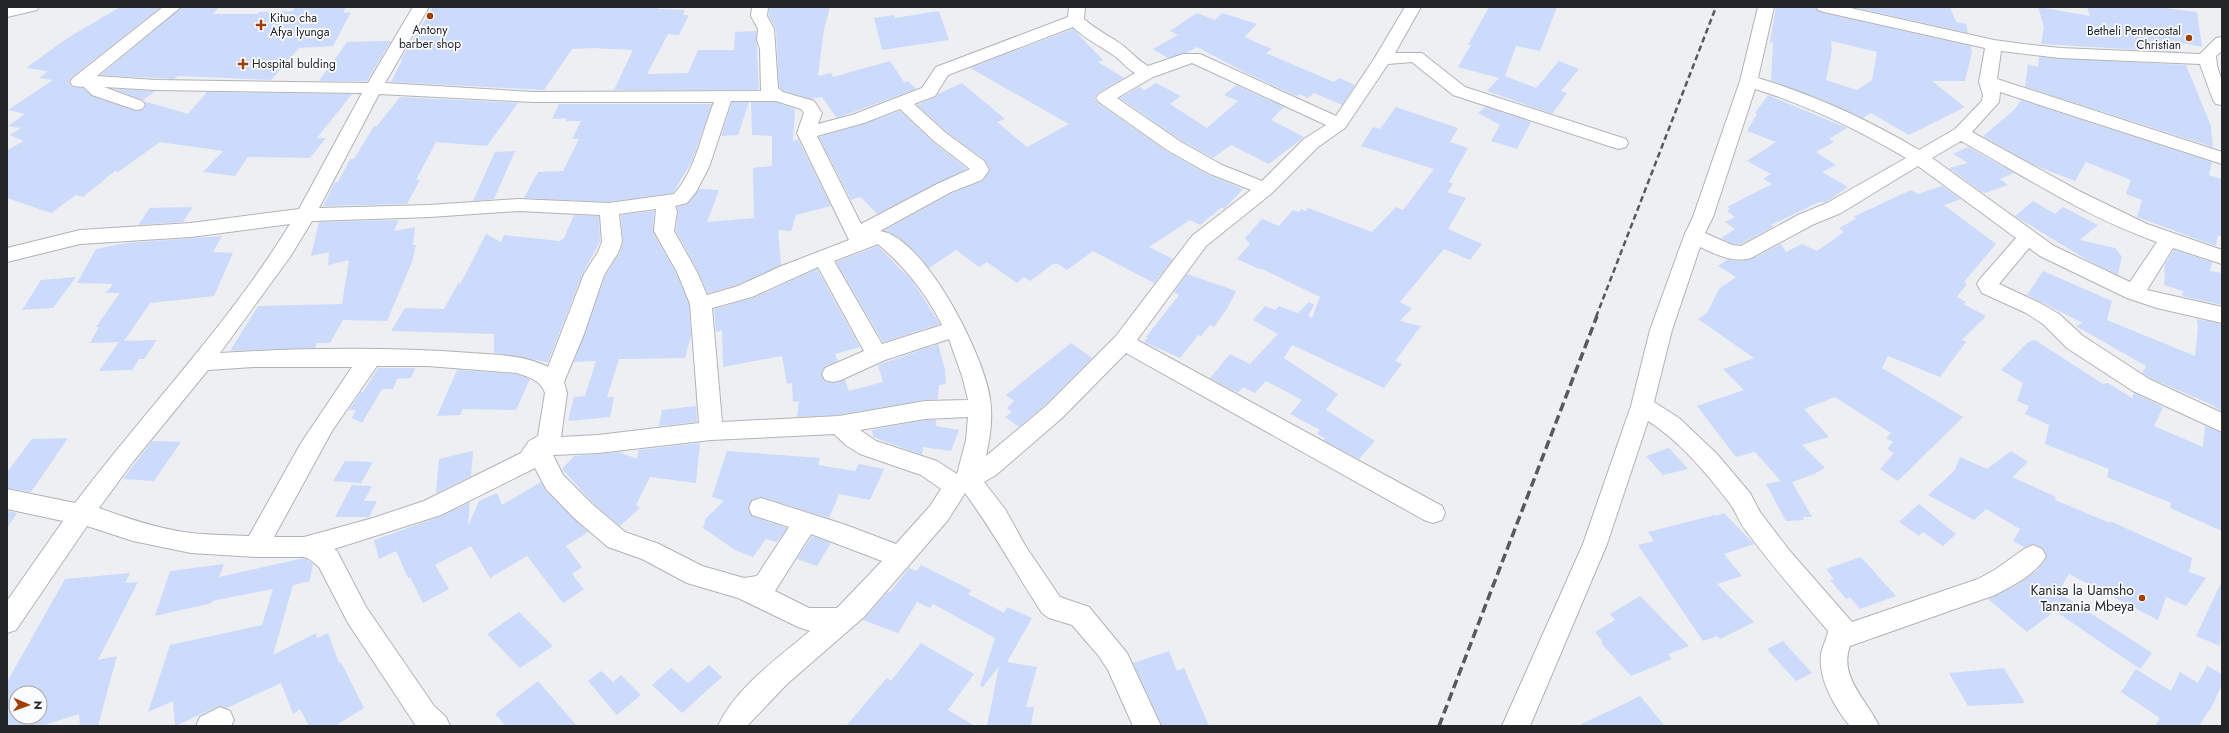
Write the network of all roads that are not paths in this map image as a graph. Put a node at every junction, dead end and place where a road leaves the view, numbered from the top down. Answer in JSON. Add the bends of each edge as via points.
{"nodes":[{"id":1,"x":31,"y":7,"type":"edge"},
{"id":2,"x":173,"y":7,"type":"edge"},
{"id":3,"x":421,"y":7,"type":"edge"},
{"id":4,"x":760,"y":7,"type":"edge"},
{"id":5,"x":1413,"y":7,"type":"edge"},
{"id":6,"x":1766,"y":7,"type":"edge"},
{"id":7,"x":1824,"y":7,"type":"edge"},
{"id":8,"x":7,"y":12,"type":"edge"},
{"id":9,"x":1076,"y":13,"type":"edge"},
{"id":10,"x":2222,"y":42,"type":"edge"},
{"id":11,"x":1994,"y":45,"type":"junction"},
{"id":12,"x":1383,"y":59,"type":"junction"},
{"id":13,"x":2207,"y":59,"type":"junction"},
{"id":14,"x":1147,"y":73,"type":"junction"},
{"id":15,"x":93,"y":81,"type":"junction"},
{"id":16,"x":1749,"y":81,"type":"junction"},
{"id":17,"x":1988,"y":82,"type":"junction"},
{"id":18,"x":373,"y":88,"type":"junction"},
{"id":19,"x":725,"y":95,"type":"junction"},
{"id":20,"x":777,"y":96,"type":"junction"},
{"id":21,"x":2222,"y":100,"type":"edge"},
{"id":22,"x":902,"y":102,"type":"junction"},
{"id":23,"x":136,"y":105,"type":"dead end"},
{"id":24,"x":1339,"y":124,"type":"junction"},
{"id":25,"x":806,"y":133,"type":"junction"},
{"id":26,"x":1961,"y":133,"type":"junction"},
{"id":27,"x":1619,"y":143,"type":"dead end"},
{"id":28,"x":1918,"y":157,"type":"junction"},
{"id":29,"x":2222,"y":158,"type":"edge"},
{"id":30,"x":1265,"y":189,"type":"junction"},
{"id":31,"x":664,"y":201,"type":"junction"},
{"id":32,"x":609,"y":209,"type":"junction"},
{"id":33,"x":306,"y":215,"type":"junction"},
{"id":34,"x":1694,"y":236,"type":"junction"},
{"id":35,"x":2027,"y":238,"type":"junction"},
{"id":36,"x":858,"y":239,"type":"junction"},
{"id":37,"x":2168,"y":240,"type":"junction"},
{"id":38,"x":7,"y":255,"type":"edge"},
{"id":39,"x":2222,"y":257,"type":"edge"},
{"id":40,"x":823,"y":259,"type":"junction"},
{"id":41,"x":2134,"y":293,"type":"junction"},
{"id":42,"x":701,"y":304,"type":"junction"},
{"id":43,"x":2222,"y":315,"type":"edge"},
{"id":44,"x":954,"y":328,"type":"junction"},
{"id":45,"x":1124,"y":342,"type":"junction"},
{"id":46,"x":877,"y":354,"type":"junction"},
{"id":47,"x":372,"y":357,"type":"junction"},
{"id":48,"x":202,"y":362,"type":"junction"},
{"id":49,"x":833,"y":374,"type":"dead end"},
{"id":50,"x":553,"y":382,"type":"junction"},
{"id":51,"x":1642,"y":406,"type":"junction"},
{"id":52,"x":980,"y":415,"type":"junction"},
{"id":53,"x":2222,"y":423,"type":"edge"},
{"id":54,"x":839,"y":425,"type":"junction"},
{"id":55,"x":711,"y":431,"type":"junction"},
{"id":56,"x":537,"y":447,"type":"junction"},
{"id":57,"x":962,"y":482,"type":"junction"},
{"id":58,"x":7,"y":499,"type":"edge"},
{"id":59,"x":761,"y":508,"type":"dead end"},
{"id":60,"x":1433,"y":513,"type":"dead end"},
{"id":61,"x":81,"y":514,"type":"junction"},
{"id":62,"x":806,"y":522,"type":"junction"},
{"id":63,"x":256,"y":547,"type":"junction"},
{"id":64,"x":304,"y":547,"type":"junction"},
{"id":65,"x":2033,"y":556,"type":"dead end"},
{"id":66,"x":900,"y":558,"type":"junction"},
{"id":67,"x":744,"y":589,"type":"junction"},
{"id":68,"x":843,"y":620,"type":"junction"},
{"id":69,"x":7,"y":622,"type":"edge"},
{"id":70,"x":1842,"y":637,"type":"junction"},
{"id":71,"x":436,"y":726,"type":"edge"},
{"id":72,"x":732,"y":726,"type":"edge"},
{"id":73,"x":1147,"y":726,"type":"edge"},
{"id":74,"x":1516,"y":726,"type":"edge"},
{"id":75,"x":1865,"y":726,"type":"edge"}],
"edges":[{"from":1,"to":8,"type":"street"},
{"from":2,"to":15,"type":"street","via":[[79,82]]},
{"from":3,"to":18,"type":"street"},
{"from":4,"to":20,"type":"street","via":[[759,16],[766,29],[765,40],[768,49],[767,83],[769,90]]},
{"from":5,"to":12,"type":"street"},
{"from":6,"to":16,"type":"street"},
{"from":7,"to":11,"type":"street"},
{"from":9,"to":14,"type":"street","via":[[1088,33],[1120,52],[1129,62]]},
{"from":9,"to":22,"type":"street","via":[[942,72],[929,92]]},
{"from":10,"to":13,"type":"street"},
{"from":11,"to":13,"type":"street","via":[[2060,53]]},
{"from":11,"to":17,"type":"street"},
{"from":12,"to":24,"type":"street"},
{"from":12,"to":27,"type":"street","via":[[1416,57],[1459,90]]},
{"from":13,"to":21,"type":"street"},
{"from":14,"to":24,"type":"street","via":[[1183,59],[1194,58]]},
{"from":14,"to":30,"type":"street","via":[[1105,98],[1174,146],[1215,169]]},
{"from":15,"to":18,"type":"street","via":[[164,85]]},
{"from":15,"to":23,"type":"street","via":[[92,86],[98,91]]},
{"from":16,"to":28,"type":"street","via":[[1788,93],[1844,118],[1881,135]]},
{"from":16,"to":34,"type":"street","via":[[1703,217]]},
{"from":17,"to":26,"type":"street","via":[[1992,95],[1990,102]]},
{"from":17,"to":29,"type":"street"},
{"from":18,"to":19,"type":"street","via":[[534,97]]},
{"from":18,"to":33,"type":"street"},
{"from":19,"to":20,"type":"street"},
{"from":19,"to":31,"type":"street","via":[[698,170],[686,194],[680,199]]},
{"from":20,"to":25,"type":"street","via":[[808,105],[813,113]]},
{"from":22,"to":25,"type":"street","via":[[858,119]]},
{"from":22,"to":36,"type":"street","via":[[980,170],[975,176],[944,188]]},
{"from":24,"to":30,"type":"street","via":[[1311,143]]},
{"from":25,"to":36,"type":"street"},
{"from":26,"to":28,"type":"street"},
{"from":26,"to":37,"type":"street","via":[[2072,195]]},
{"from":28,"to":34,"type":"street","via":[[1834,208],[1805,220],[1744,253],[1729,252]]},
{"from":28,"to":35,"type":"street"},
{"from":30,"to":45,"type":"street","via":[[1199,241]]},
{"from":31,"to":32,"type":"street"},
{"from":31,"to":42,"type":"street","via":[[667,212],[664,231]]},
{"from":32,"to":33,"type":"street","via":[[518,204],[430,211]]},
{"from":32,"to":50,"type":"street","via":[[612,242],[594,274]]},
{"from":33,"to":38,"type":"street","via":[[184,231],[80,237]]},
{"from":33,"to":48,"type":"street","via":[[283,252]]},
{"from":34,"to":51,"type":"street","via":[[1661,330]]},
{"from":35,"to":41,"type":"street","via":[[2047,251]]},
{"from":35,"to":53,"type":"street","via":[[1988,284],[1989,288],[2051,319],[2075,342],[2141,385]]},
{"from":36,"to":40,"type":"street"},
{"from":36,"to":44,"type":"street","via":[[884,238],[917,270]]},
{"from":37,"to":39,"type":"street"},
{"from":37,"to":41,"type":"street"},
{"from":40,"to":42,"type":"street","via":[[786,272],[745,292]]},
{"from":40,"to":46,"type":"street"},
{"from":41,"to":43,"type":"street","via":[[2157,301]]},
{"from":42,"to":55,"type":"street"},
{"from":44,"to":46,"type":"street"},
{"from":44,"to":52,"type":"street","via":[[973,372]]},
{"from":45,"to":57,"type":"street","via":[[1054,412],[988,468]]},
{"from":45,"to":60,"type":"street"},
{"from":46,"to":49,"type":"street"},
{"from":47,"to":48,"type":"street"},
{"from":47,"to":50,"type":"street","via":[[506,363],[539,372]]},
{"from":47,"to":63,"type":"street","via":[[324,422]]},
{"from":48,"to":61,"type":"street","via":[[124,456]]},
{"from":50,"to":56,"type":"street","via":[[556,393],[549,441]]},
{"from":51,"to":70,"type":"street","via":[[1671,424],[1709,461],[1741,500],[1751,519],[1780,556],[1841,627]]},
{"from":51,"to":74,"type":"street","via":[[1595,544]]},
{"from":52,"to":54,"type":"street","via":[[973,408],[938,409]]},
{"from":52,"to":57,"type":"street","via":[[975,454]]},
{"from":54,"to":55,"type":"street"},
{"from":54,"to":57,"type":"street","via":[[868,448]]},
{"from":55,"to":56,"type":"street","via":[[598,444]]},
{"from":56,"to":64,"type":"street","via":[[529,460],[432,508]]},
{"from":56,"to":67,"type":"street","via":[[554,482],[617,540],[650,551],[696,575]]},
{"from":57,"to":66,"type":"street"},
{"from":57,"to":73,"type":"street","via":[[996,516],[1017,554],[1051,605],[1058,610],[1080,616],[1118,662]]},
{"from":58,"to":61,"type":"street"},
{"from":59,"to":62,"type":"street"},
{"from":61,"to":63,"type":"street","via":[[162,538],[191,543]]},
{"from":61,"to":69,"type":"street"},
{"from":62,"to":66,"type":"street","via":[[846,535]]},
{"from":62,"to":67,"type":"street","via":[[766,585]]},
{"from":63,"to":64,"type":"street"},
{"from":64,"to":71,"type":"street","via":[[328,559],[357,615],[424,715]]},
{"from":65,"to":70,"type":"street","via":[[2005,577],[1986,587]]},
{"from":66,"to":68,"type":"street"},
{"from":67,"to":68,"type":"street","via":[[807,618]]},
{"from":68,"to":72,"type":"street","via":[[777,675],[740,713]]},
{"from":70,"to":75,"type":"street","via":[[1834,656],[1839,680],[1847,702]]}]}
